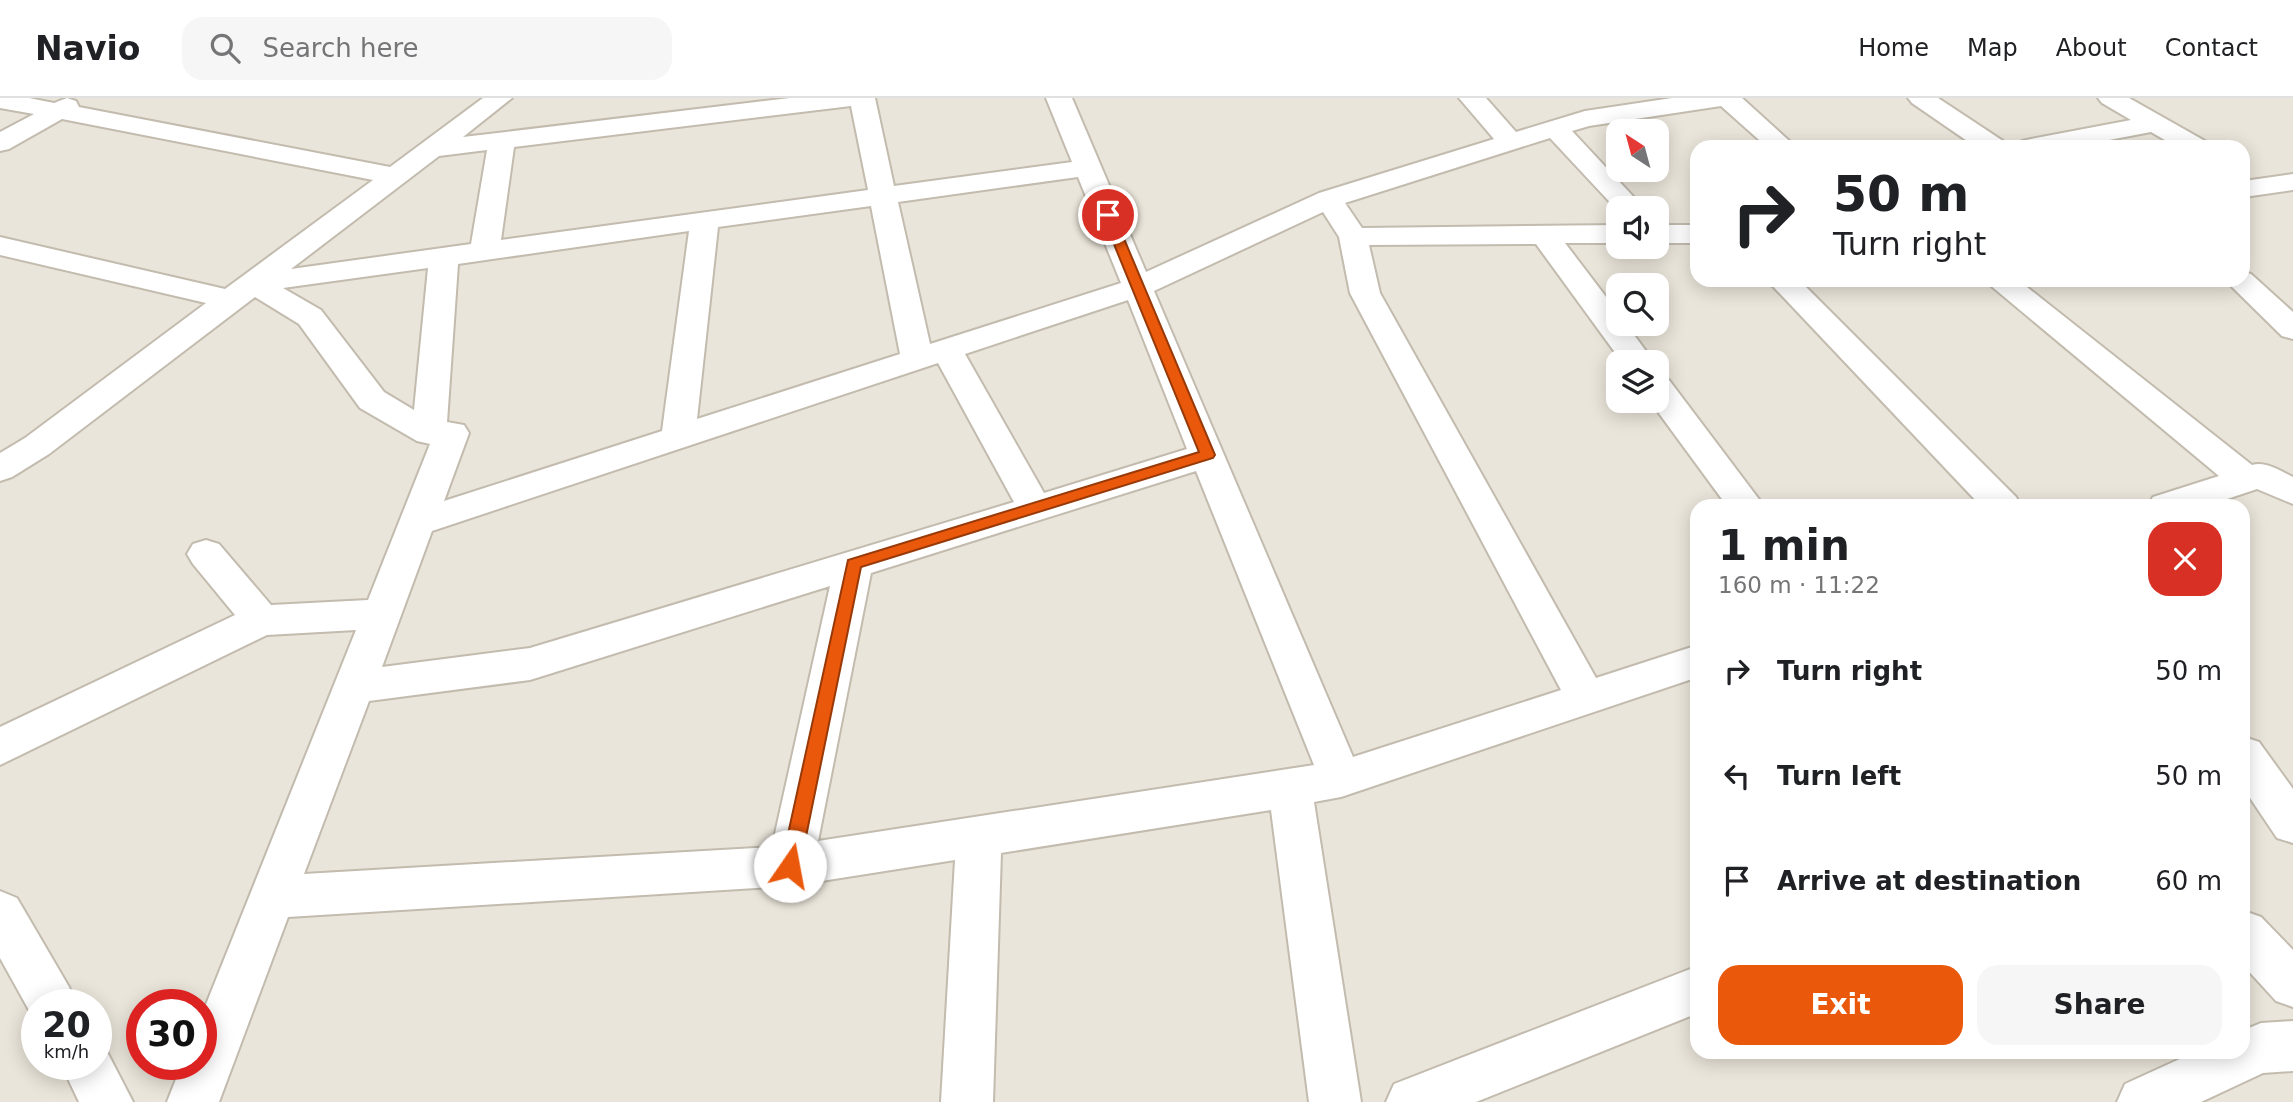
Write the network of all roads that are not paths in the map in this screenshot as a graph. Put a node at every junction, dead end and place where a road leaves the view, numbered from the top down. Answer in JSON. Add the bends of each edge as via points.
{"nodes":[{"id":1,"x":81,"y":98,"type":"edge"},
{"id":2,"x":499,"y":98,"type":"edge"},
{"id":3,"x":852,"y":98,"type":"edge"},
{"id":4,"x":862,"y":98,"type":"edge"},
{"id":5,"x":1059,"y":98,"type":"edge"},
{"id":6,"x":1472,"y":98,"type":"edge"},
{"id":7,"x":1721,"y":98,"type":"edge"},
{"id":8,"x":1727,"y":98,"type":"edge"},
{"id":9,"x":1921,"y":98,"type":"edge"},
{"id":10,"x":2111,"y":98,"type":"edge"},
{"id":11,"x":0,"y":100,"type":"edge"},
{"id":12,"x":58,"y":111,"type":"junction"},
{"id":13,"x":2155,"y":123,"type":"junction"},
{"id":14,"x":1555,"y":128,"type":"junction"},
{"id":15,"x":502,"y":139,"type":"junction"},
{"id":16,"x":1775,"y":140,"type":"edge"},
{"id":17,"x":1984,"y":140,"type":"edge"},
{"id":18,"x":2067,"y":140,"type":"edge"},
{"id":19,"x":2184,"y":140,"type":"edge"},
{"id":20,"x":1511,"y":142,"type":"junction"},
{"id":21,"x":0,"y":143,"type":"edge"},
{"id":22,"x":431,"y":149,"type":"junction"},
{"id":23,"x":1088,"y":168,"type":"junction"},
{"id":24,"x":397,"y":176,"type":"junction"},
{"id":25,"x":2293,"y":182,"type":"edge"},
{"id":26,"x":2250,"y":183,"type":"edge"},
{"id":27,"x":883,"y":196,"type":"junction"},
{"id":28,"x":1619,"y":196,"type":"edge"},
{"id":29,"x":1329,"y":199,"type":"junction"},
{"id":30,"x":705,"y":220,"type":"junction"},
{"id":31,"x":1606,"y":234,"type":"edge"},
{"id":32,"x":1669,"y":234,"type":"edge"},
{"id":33,"x":1690,"y":234,"type":"edge"},
{"id":34,"x":1544,"y":235,"type":"junction"},
{"id":35,"x":1353,"y":237,"type":"junction"},
{"id":36,"x":0,"y":246,"type":"edge"},
{"id":37,"x":485,"y":250,"type":"junction"},
{"id":38,"x":444,"y":256,"type":"junction"},
{"id":39,"x":1138,"y":287,"type":"junction"},
{"id":40,"x":1789,"y":287,"type":"edge"},
{"id":41,"x":2008,"y":287,"type":"edge"},
{"id":42,"x":2247,"y":287,"type":"edge"},
{"id":43,"x":242,"y":291,"type":"junction"},
{"id":44,"x":2293,"y":329,"type":"edge"},
{"id":45,"x":1630,"y":350,"type":"edge"},
{"id":46,"x":932,"y":354,"type":"junction"},
{"id":47,"x":1669,"y":403,"type":"edge"},
{"id":48,"x":429,"y":433,"type":"junction"},
{"id":49,"x":0,"y":436,"type":"edge"},
{"id":50,"x":678,"y":437,"type":"junction"},
{"id":51,"x":37,"y":446,"type":"junction"},
{"id":52,"x":1208,"y":455,"type":"junction"},
{"id":53,"x":0,"y":469,"type":"edge"},
{"id":54,"x":2246,"y":479,"type":"junction"},
{"id":55,"x":2293,"y":492,"type":"edge"},
{"id":56,"x":1741,"y":499,"type":"edge"},
{"id":57,"x":1996,"y":499,"type":"edge"},
{"id":58,"x":2187,"y":499,"type":"edge"},
{"id":59,"x":1035,"y":508,"type":"junction"},
{"id":60,"x":417,"y":523,"type":"junction"},
{"id":61,"x":206,"y":554,"type":"dead end"},
{"id":62,"x":854,"y":564,"type":"junction"},
{"id":63,"x":381,"y":614,"type":"junction"},
{"id":64,"x":261,"y":620,"type":"junction"},
{"id":65,"x":1690,"y":664,"type":"edge"},
{"id":66,"x":353,"y":687,"type":"junction"},
{"id":67,"x":1586,"y":698,"type":"junction"},
{"id":68,"x":0,"y":747,"type":"edge"},
{"id":69,"x":2250,"y":763,"type":"edge"},
{"id":70,"x":1342,"y":779,"type":"junction"},
{"id":71,"x":1290,"y":788,"type":"junction"},
{"id":72,"x":2293,"y":824,"type":"edge"},
{"id":73,"x":979,"y":836,"type":"junction"},
{"id":74,"x":790,"y":866,"type":"junction"},
{"id":75,"x":272,"y":897,"type":"junction"},
{"id":76,"x":0,"y":913,"type":"edge"},
{"id":77,"x":2250,"y":939,"type":"edge"},
{"id":78,"x":2293,"y":984,"type":"edge"},
{"id":79,"x":43,"y":989,"type":"edge"},
{"id":80,"x":1690,"y":992,"type":"edge"},
{"id":81,"x":2293,"y":1045,"type":"edge"},
{"id":82,"x":2250,"y":1053,"type":"edge"},
{"id":83,"x":2237,"y":1059,"type":"edge"},
{"id":84,"x":95,"y":1080,"type":"edge"},
{"id":85,"x":107,"y":1102,"type":"edge"},
{"id":86,"x":193,"y":1102,"type":"edge"},
{"id":87,"x":967,"y":1102,"type":"edge"},
{"id":88,"x":1335,"y":1102,"type":"edge"},
{"id":89,"x":1412,"y":1102,"type":"edge"},
{"id":90,"x":2143,"y":1102,"type":"edge"}],
"edges":[{"from":1,"to":12,"type":"street"},
{"from":2,"to":22,"type":"street"},
{"from":3,"to":15,"type":"street"},
{"from":4,"to":27,"type":"street"},
{"from":5,"to":23,"type":"street"},
{"from":6,"to":20,"type":"street"},
{"from":7,"to":14,"type":"street","via":[[1585,119]]},
{"from":8,"to":16,"type":"street"},
{"from":9,"to":17,"type":"street"},
{"from":10,"to":13,"type":"street"},
{"from":11,"to":12,"type":"street"},
{"from":12,"to":21,"type":"street"},
{"from":12,"to":24,"type":"street"},
{"from":13,"to":18,"type":"street"},
{"from":13,"to":19,"type":"street"},
{"from":14,"to":20,"type":"street"},
{"from":14,"to":28,"type":"street"},
{"from":15,"to":22,"type":"street"},
{"from":15,"to":37,"type":"street"},
{"from":20,"to":29,"type":"street"},
{"from":22,"to":24,"type":"street"},
{"from":23,"to":27,"type":"street"},
{"from":23,"to":39,"type":"street"},
{"from":24,"to":43,"type":"street"},
{"from":25,"to":26,"type":"street"},
{"from":27,"to":30,"type":"street"},
{"from":27,"to":46,"type":"street"},
{"from":29,"to":35,"type":"street"},
{"from":29,"to":39,"type":"street"},
{"from":30,"to":37,"type":"street"},
{"from":30,"to":50,"type":"street"},
{"from":31,"to":34,"type":"street"},
{"from":32,"to":33,"type":"street"},
{"from":34,"to":35,"type":"street"},
{"from":34,"to":45,"type":"street"},
{"from":35,"to":67,"type":"street","via":[[1366,293]]},
{"from":36,"to":43,"type":"street"},
{"from":37,"to":38,"type":"street"},
{"from":38,"to":43,"type":"street"},
{"from":38,"to":48,"type":"street"},
{"from":39,"to":46,"type":"street"},
{"from":39,"to":52,"type":"street"},
{"from":40,"to":57,"type":"street"},
{"from":41,"to":54,"type":"street"},
{"from":42,"to":44,"type":"street"},
{"from":43,"to":48,"type":"street","via":[[310,317],[373,400]]},
{"from":43,"to":51,"type":"street"},
{"from":46,"to":50,"type":"street"},
{"from":46,"to":59,"type":"street"},
{"from":47,"to":56,"type":"street"},
{"from":48,"to":60,"type":"street","via":[[452,433]]},
{"from":49,"to":51,"type":"street"},
{"from":50,"to":60,"type":"street"},
{"from":51,"to":53,"type":"street"},
{"from":52,"to":59,"type":"street"},
{"from":52,"to":70,"type":"street"},
{"from":54,"to":55,"type":"street","via":[[2259,475]]},
{"from":54,"to":58,"type":"street"},
{"from":59,"to":62,"type":"street"},
{"from":60,"to":63,"type":"street"},
{"from":61,"to":64,"type":"street"},
{"from":62,"to":66,"type":"street","via":[[530,664]]},
{"from":62,"to":74,"type":"street"},
{"from":63,"to":64,"type":"street"},
{"from":63,"to":66,"type":"street"},
{"from":64,"to":68,"type":"street"},
{"from":65,"to":67,"type":"street"},
{"from":66,"to":75,"type":"street"},
{"from":67,"to":70,"type":"street"},
{"from":69,"to":72,"type":"street"},
{"from":70,"to":71,"type":"street"},
{"from":71,"to":73,"type":"street"},
{"from":71,"to":88,"type":"street"},
{"from":73,"to":74,"type":"street"},
{"from":73,"to":87,"type":"street"},
{"from":74,"to":75,"type":"street"},
{"from":75,"to":86,"type":"street"},
{"from":76,"to":79,"type":"street"},
{"from":77,"to":78,"type":"street"},
{"from":80,"to":89,"type":"street"},
{"from":81,"to":82,"type":"street"},
{"from":83,"to":90,"type":"street"},
{"from":84,"to":85,"type":"street"}]}
